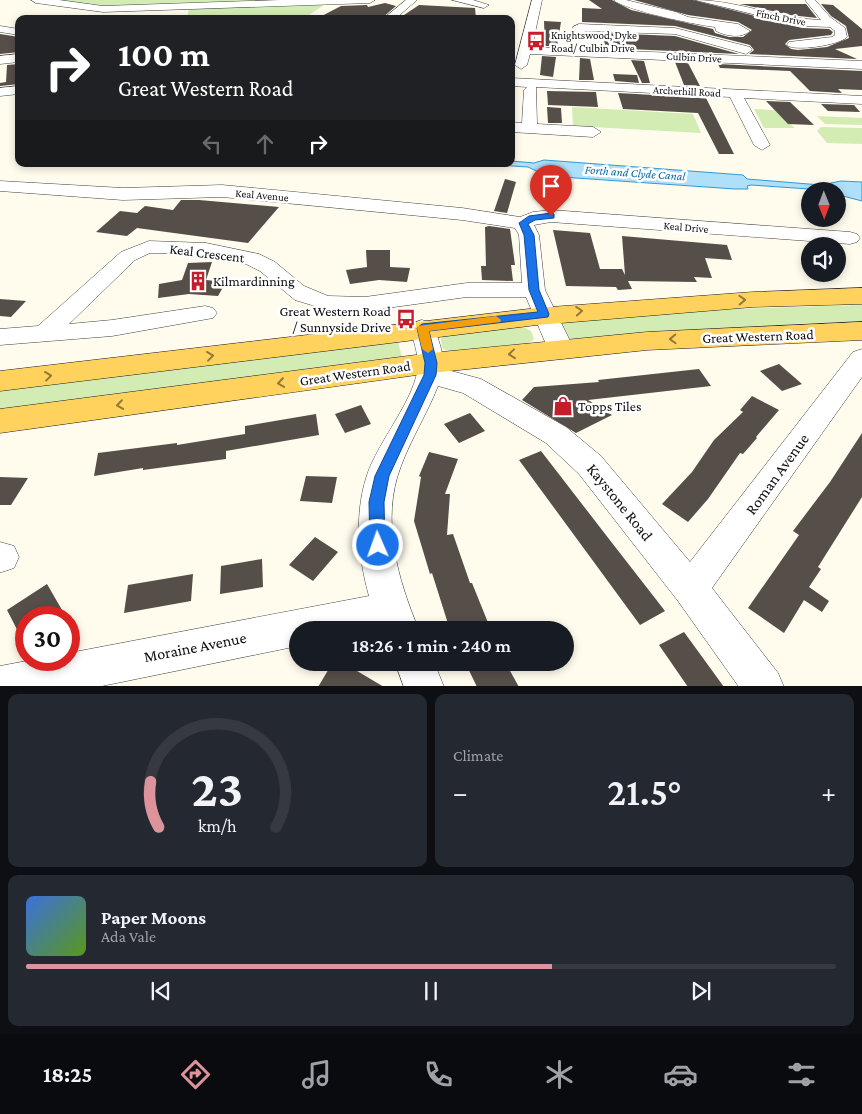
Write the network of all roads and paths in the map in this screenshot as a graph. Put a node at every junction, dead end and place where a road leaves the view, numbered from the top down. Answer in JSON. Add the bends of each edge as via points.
{"nodes":[{"id":1,"x":36,"y":0,"type":"edge"},
{"id":2,"x":370,"y":0,"type":"edge"},
{"id":3,"x":412,"y":0,"type":"edge"},
{"id":4,"x":457,"y":0,"type":"edge"},
{"id":5,"x":537,"y":0,"type":"edge"},
{"id":6,"x":619,"y":0,"type":"edge"},
{"id":7,"x":700,"y":0,"type":"edge"},
{"id":8,"x":810,"y":0,"type":"edge"},
{"id":9,"x":332,"y":1,"type":"junction"},
{"id":10,"x":484,"y":5,"type":"dead end"},
{"id":11,"x":187,"y":6,"type":"junction"},
{"id":12,"x":85,"y":8,"type":"junction"},
{"id":13,"x":103,"y":9,"type":"junction"},
{"id":14,"x":314,"y":14,"type":"dead end"},
{"id":15,"x":66,"y":15,"type":"edge"},
{"id":16,"x":87,"y":15,"type":"edge"},
{"id":17,"x":183,"y":15,"type":"edge"},
{"id":18,"x":393,"y":15,"type":"edge"},
{"id":19,"x":834,"y":24,"type":"junction"},
{"id":20,"x":721,"y":26,"type":"dead end"},
{"id":21,"x":0,"y":29,"type":"edge"},
{"id":22,"x":15,"y":31,"type":"edge"},
{"id":23,"x":580,"y":36,"type":"dead end"},
{"id":24,"x":790,"y":45,"type":"dead end"},
{"id":25,"x":862,"y":54,"type":"edge"},
{"id":26,"x":520,"y":57,"type":"edge"},
{"id":27,"x":15,"y":58,"type":"edge"},
{"id":28,"x":0,"y":60,"type":"edge"},
{"id":29,"x":756,"y":60,"type":"junction"},
{"id":30,"x":839,"y":64,"type":"junction"},
{"id":31,"x":862,"y":65,"type":"edge"},
{"id":32,"x":520,"y":85,"type":"edge"},
{"id":33,"x":15,"y":90,"type":"edge"},
{"id":34,"x":0,"y":92,"type":"edge"},
{"id":35,"x":735,"y":94,"type":"junction"},
{"id":36,"x":862,"y":100,"type":"edge"},
{"id":37,"x":515,"y":127,"type":"edge"},
{"id":38,"x":529,"y":128,"type":"junction"},
{"id":39,"x":594,"y":132,"type":"dead end"},
{"id":40,"x":762,"y":145,"type":"dead end"},
{"id":41,"x":0,"y":186,"type":"edge"},
{"id":42,"x":523,"y":223,"type":"junction"},
{"id":43,"x":850,"y":238,"type":"dead end"},
{"id":44,"x":534,"y":290,"type":"junction"},
{"id":45,"x":862,"y":296,"type":"edge"},
{"id":46,"x":206,"y":313,"type":"dead end"},
{"id":47,"x":544,"y":314,"type":"junction"},
{"id":48,"x":422,"y":328,"type":"junction"},
{"id":49,"x":46,"y":332,"type":"junction"},
{"id":50,"x":862,"y":332,"type":"edge"},
{"id":51,"x":0,"y":337,"type":"edge"},
{"id":52,"x":561,"y":349,"type":"junction"},
{"id":53,"x":862,"y":358,"type":"edge"},
{"id":54,"x":430,"y":369,"type":"junction"},
{"id":55,"x":0,"y":381,"type":"edge"},
{"id":56,"x":0,"y":421,"type":"edge"},
{"id":57,"x":691,"y":589,"type":"junction"},
{"id":58,"x":395,"y":618,"type":"edge"},
{"id":59,"x":418,"y":671,"type":"edge"},
{"id":60,"x":83,"y":677,"type":"edge"},
{"id":61,"x":0,"y":686,"type":"edge"},
{"id":62,"x":424,"y":686,"type":"edge"},
{"id":63,"x":764,"y":686,"type":"edge"}],
"edges":[{"from":1,"to":12,"type":"street"},
{"from":2,"to":9,"type":"street"},
{"from":3,"to":18,"type":"street"},
{"from":4,"to":10,"type":"street"},
{"from":5,"to":26,"type":"street"},
{"from":6,"to":20,"type":"street","via":[[627,5]]},
{"from":7,"to":19,"type":"street","name":"Finch Drive","via":[[802,23]]},
{"from":8,"to":19,"type":"street"},
{"from":9,"to":11,"type":"street"},
{"from":9,"to":14,"type":"street"},
{"from":11,"to":13,"type":"street"},
{"from":11,"to":17,"type":"street"},
{"from":12,"to":13,"type":"street"},
{"from":12,"to":15,"type":"street"},
{"from":13,"to":16,"type":"street"},
{"from":19,"to":24,"type":"street","via":[[841,30],[840,39]]},
{"from":21,"to":22,"type":"street"},
{"from":23,"to":29,"type":"street","via":[[579,27],[676,31],[744,49]]},
{"from":25,"to":30,"type":"street","via":[[834,57]]},
{"from":26,"to":29,"type":"street","name":"Culbin Drive"},
{"from":26,"to":32,"type":"street"},
{"from":27,"to":28,"type":"street"},
{"from":29,"to":30,"type":"street","name":"Culbin Drive"},
{"from":30,"to":31,"type":"street","name":"Culbin Drive"},
{"from":32,"to":35,"type":"street","name":"Archerhill Road"},
{"from":32,"to":38,"type":"street"},
{"from":33,"to":34,"type":"street"},
{"from":35,"to":36,"type":"street","name":"Archerhill Road"},
{"from":35,"to":40,"type":"street"},
{"from":37,"to":38,"type":"street"},
{"from":38,"to":39,"type":"street"},
{"from":41,"to":42,"type":"street","name":"Keal Avenue","via":[[123,194],[177,190],[222,192],[462,214]]},
{"from":42,"to":43,"type":"street","name":"Keal Drive","via":[[551,216]]},
{"from":42,"to":44,"type":"street","via":[[529,235]]},
{"from":44,"to":47,"type":"street"},
{"from":44,"to":49,"type":"street","name":"Keal Crescent","via":[[467,290],[392,301],[326,303],[294,291],[256,259],[192,249],[153,247],[128,256]]},
{"from":47,"to":45,"type":"main road","one_way":true,"via":[[660,304]]},
{"from":46,"to":49,"type":"street","via":[[112,328]]},
{"from":47,"to":48,"type":"main road"},
{"from":47,"to":52,"type":"street"},
{"from":48,"to":54,"type":"street"},
{"from":55,"to":48,"type":"main road","one_way":true},
{"from":49,"to":51,"type":"street"},
{"from":50,"to":52,"type":"main road","name":"Great Western Road","one_way":true,"via":[[647,341]]},
{"from":52,"to":54,"type":"main road","name":"Great Western Road","one_way":true},
{"from":53,"to":57,"type":"street","name":"Roman Avenue"},
{"from":54,"to":56,"type":"main road","name":"Great Western Road","one_way":true},
{"from":54,"to":57,"type":"street","name":"Kaystone Road","via":[[472,386],[556,434],[575,449]]},
{"from":54,"to":58,"type":"street","via":[[382,476],[377,502],[379,562]]},
{"from":57,"to":63,"type":"street","name":"Kaystone Road"},
{"from":58,"to":60,"type":"street","name":"Moraine Avenue","via":[[364,615]]},
{"from":59,"to":62,"type":"street"},
{"from":60,"to":61,"type":"street","name":"Moraine Avenue"}]}
